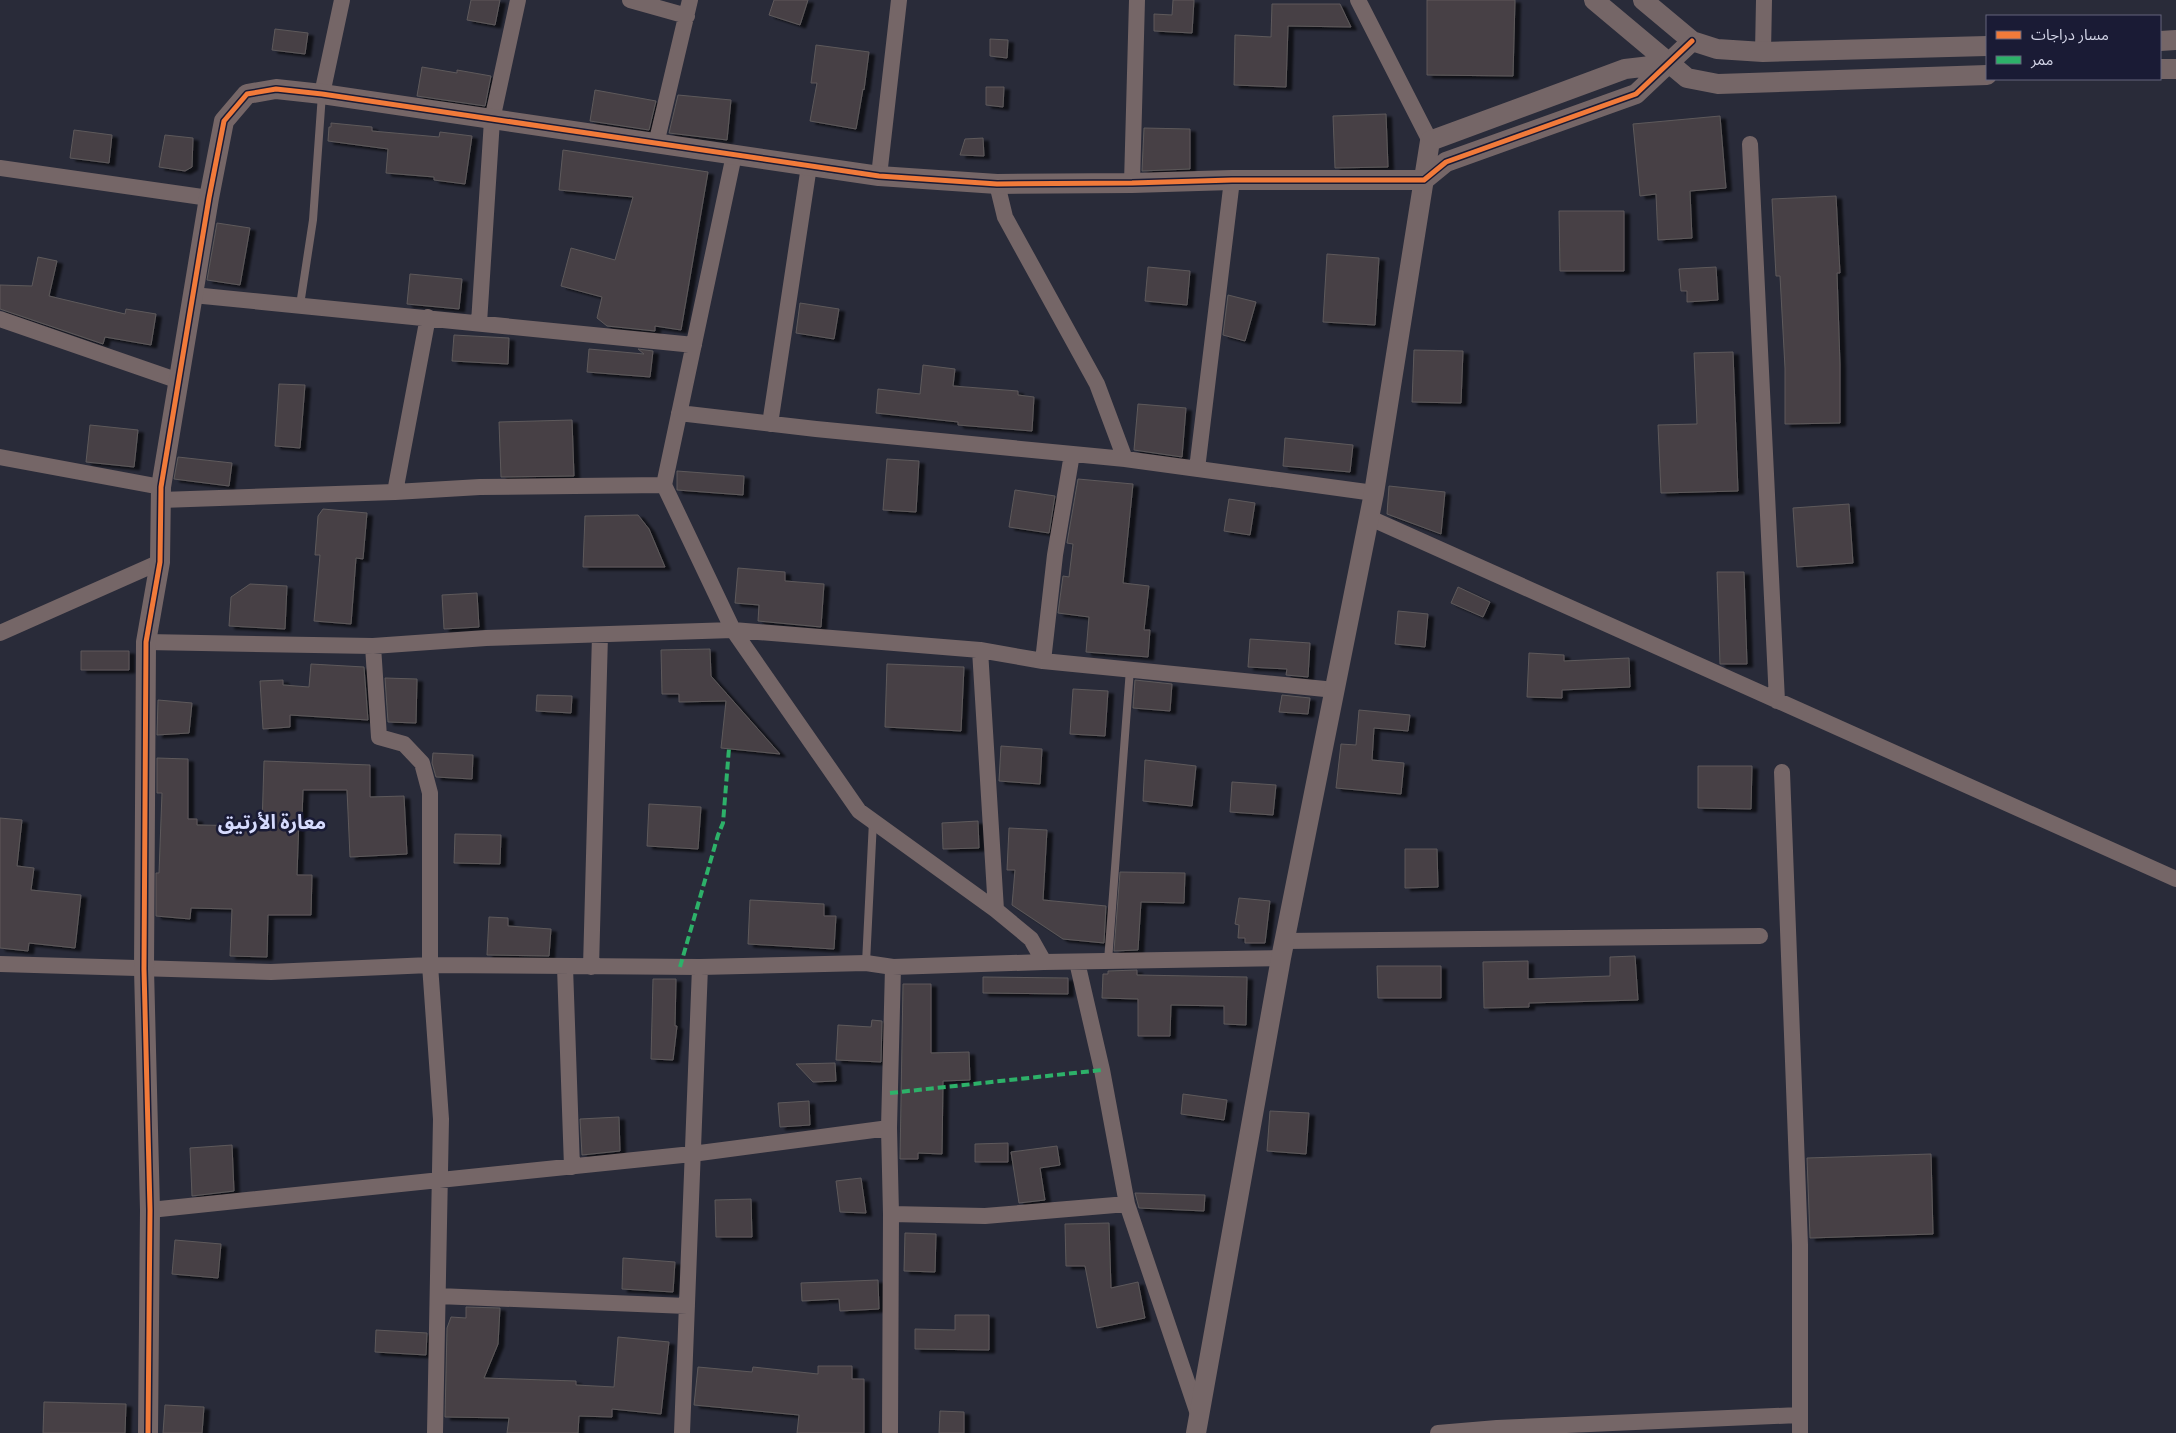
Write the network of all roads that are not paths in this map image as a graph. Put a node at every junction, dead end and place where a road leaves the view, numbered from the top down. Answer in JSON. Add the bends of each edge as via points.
{"nodes":[{"id":1,"x":342,"y":0,"type":"edge"},
{"id":2,"x":518,"y":0,"type":"edge"},
{"id":3,"x":630,"y":0,"type":"edge"},
{"id":4,"x":899,"y":0,"type":"edge"},
{"id":5,"x":1137,"y":0,"type":"edge"},
{"id":6,"x":1358,"y":0,"type":"edge"},
{"id":7,"x":1594,"y":0,"type":"edge"},
{"id":8,"x":1643,"y":0,"type":"edge"},
{"id":9,"x":1764,"y":0,"type":"edge"},
{"id":10,"x":689,"y":8,"type":"edge"},
{"id":11,"x":2176,"y":40,"type":"edge"},
{"id":12,"x":1692,"y":41,"type":"junction"},
{"id":13,"x":2161,"y":41,"type":"edge"},
{"id":14,"x":1986,"y":46,"type":"edge"},
{"id":15,"x":1763,"y":52,"type":"junction"},
{"id":16,"x":1668,"y":64,"type":"junction"},
{"id":17,"x":2161,"y":69,"type":"edge"},
{"id":18,"x":2176,"y":69,"type":"edge"},
{"id":19,"x":1986,"y":75,"type":"edge"},
{"id":20,"x":322,"y":94,"type":"junction"},
{"id":21,"x":492,"y":120,"type":"junction"},
{"id":22,"x":1430,"y":141,"type":"junction"},
{"id":23,"x":656,"y":144,"type":"junction"},
{"id":24,"x":1750,"y":144,"type":"dead end"},
{"id":25,"x":734,"y":155,"type":"junction"},
{"id":26,"x":809,"y":166,"type":"junction"},
{"id":27,"x":0,"y":168,"type":"edge"},
{"id":28,"x":879,"y":176,"type":"junction"},
{"id":29,"x":1232,"y":180,"type":"junction"},
{"id":30,"x":1424,"y":180,"type":"junction"},
{"id":31,"x":1132,"y":183,"type":"junction"},
{"id":32,"x":997,"y":184,"type":"junction"},
{"id":33,"x":208,"y":198,"type":"junction"},
{"id":34,"x":193,"y":295,"type":"junction"},
{"id":35,"x":300,"y":305,"type":"junction"},
{"id":36,"x":428,"y":317,"type":"junction"},
{"id":37,"x":0,"y":319,"type":"edge"},
{"id":38,"x":480,"y":323,"type":"junction"},
{"id":39,"x":694,"y":345,"type":"junction"},
{"id":40,"x":179,"y":381,"type":"junction"},
{"id":41,"x":679,"y":413,"type":"junction"},
{"id":42,"x":770,"y":424,"type":"junction"},
{"id":43,"x":1072,"y":454,"type":"junction"},
{"id":44,"x":0,"y":457,"type":"edge"},
{"id":45,"x":1125,"y":459,"type":"junction"},
{"id":46,"x":1197,"y":469,"type":"junction"},
{"id":47,"x":664,"y":485,"type":"junction"},
{"id":48,"x":395,"y":492,"type":"junction"},
{"id":49,"x":1374,"y":493,"type":"junction"},
{"id":50,"x":161,"y":494,"type":"junction"},
{"id":51,"x":1370,"y":518,"type":"junction"},
{"id":52,"x":160,"y":562,"type":"junction"},
{"id":53,"x":733,"y":630,"type":"junction"},
{"id":54,"x":0,"y":632,"type":"edge"},
{"id":55,"x":600,"y":635,"type":"junction"},
{"id":56,"x":146,"y":642,"type":"junction"},
{"id":57,"x":373,"y":646,"type":"junction"},
{"id":58,"x":980,"y":650,"type":"junction"},
{"id":59,"x":1043,"y":661,"type":"junction"},
{"id":60,"x":1130,"y":669,"type":"junction"},
{"id":61,"x":1335,"y":690,"type":"junction"},
{"id":62,"x":1777,"y":701,"type":"junction"},
{"id":63,"x":1782,"y":772,"type":"dead end"},
{"id":64,"x":873,"y":821,"type":"junction"},
{"id":65,"x":2176,"y":879,"type":"edge"},
{"id":66,"x":996,"y":910,"type":"junction"},
{"id":67,"x":1760,"y":936,"type":"dead end"},
{"id":68,"x":1282,"y":949,"type":"junction"},
{"id":69,"x":1108,"y":961,"type":"junction"},
{"id":70,"x":1044,"y":962,"type":"junction"},
{"id":71,"x":1077,"y":962,"type":"junction"},
{"id":72,"x":0,"y":964,"type":"edge"},
{"id":73,"x":866,"y":964,"type":"junction"},
{"id":74,"x":430,"y":965,"type":"junction"},
{"id":75,"x":566,"y":966,"type":"junction"},
{"id":76,"x":591,"y":967,"type":"junction"},
{"id":77,"x":700,"y":967,"type":"junction"},
{"id":78,"x":893,"y":967,"type":"junction"},
{"id":79,"x":144,"y":968,"type":"junction"},
{"id":80,"x":889,"y":1128,"type":"junction"},
{"id":81,"x":692,"y":1154,"type":"junction"},
{"id":82,"x":572,"y":1167,"type":"junction"},
{"id":83,"x":440,"y":1181,"type":"junction"},
{"id":84,"x":1127,"y":1204,"type":"junction"},
{"id":85,"x":150,"y":1210,"type":"junction"},
{"id":86,"x":891,"y":1214,"type":"junction"},
{"id":87,"x":438,"y":1296,"type":"junction"},
{"id":88,"x":687,"y":1306,"type":"junction"},
{"id":89,"x":1799,"y":1415,"type":"junction"},
{"id":90,"x":1197,"y":1425,"type":"edge"},
{"id":91,"x":1553,"y":1429,"type":"edge"},
{"id":92,"x":148,"y":1433,"type":"edge"},
{"id":93,"x":435,"y":1433,"type":"edge"},
{"id":94,"x":682,"y":1433,"type":"edge"},
{"id":95,"x":890,"y":1433,"type":"edge"},
{"id":96,"x":1438,"y":1433,"type":"edge"},
{"id":97,"x":1800,"y":1433,"type":"edge"}],
"edges":[{"from":1,"to":20,"type":"street"},
{"from":2,"to":21,"type":"street"},
{"from":3,"to":10,"type":"street"},
{"from":4,"to":28,"type":"street"},
{"from":5,"to":31,"type":"street"},
{"from":6,"to":22,"type":"street"},
{"from":7,"to":16,"type":"street"},
{"from":8,"to":12,"type":"street"},
{"from":9,"to":15,"type":"street"},
{"from":10,"to":23,"type":"street"},
{"from":11,"to":13,"type":"street"},
{"from":12,"to":15,"type":"street","via":[[1717,49]]},
{"from":12,"to":16,"type":"street"},
{"from":14,"to":15,"type":"street"},
{"from":16,"to":19,"type":"street","via":[[1687,78],[1718,84]]},
{"from":16,"to":22,"type":"street","via":[[1626,69]]},
{"from":16,"to":30,"type":"street","via":[[1636,94],[1446,162]]},
{"from":17,"to":18,"type":"street"},
{"from":20,"to":21,"type":"street"},
{"from":20,"to":33,"type":"street","via":[[276,89],[247,94],[224,121]]},
{"from":20,"to":35,"type":"lane","via":[[312,220]]},
{"from":21,"to":23,"type":"street"},
{"from":21,"to":38,"type":"street"},
{"from":22,"to":30,"type":"street"},
{"from":23,"to":25,"type":"street"},
{"from":24,"to":62,"type":"street"},
{"from":25,"to":26,"type":"street"},
{"from":25,"to":39,"type":"street"},
{"from":26,"to":28,"type":"street"},
{"from":26,"to":42,"type":"street"},
{"from":27,"to":33,"type":"street"},
{"from":28,"to":32,"type":"street"},
{"from":29,"to":30,"type":"street"},
{"from":29,"to":31,"type":"street"},
{"from":29,"to":46,"type":"street"},
{"from":30,"to":49,"type":"street"},
{"from":31,"to":32,"type":"street"},
{"from":32,"to":45,"type":"street","via":[[1005,217],[1097,384]]},
{"from":33,"to":34,"type":"street"},
{"from":34,"to":35,"type":"street"},
{"from":34,"to":40,"type":"street"},
{"from":35,"to":36,"type":"street"},
{"from":36,"to":38,"type":"street"},
{"from":36,"to":48,"type":"street"},
{"from":37,"to":40,"type":"street"},
{"from":38,"to":39,"type":"street"},
{"from":39,"to":41,"type":"street"},
{"from":40,"to":50,"type":"street"},
{"from":41,"to":42,"type":"street"},
{"from":41,"to":47,"type":"street"},
{"from":42,"to":43,"type":"street"},
{"from":43,"to":45,"type":"street"},
{"from":43,"to":59,"type":"street","via":[[1055,555]]},
{"from":44,"to":50,"type":"street"},
{"from":45,"to":46,"type":"street"},
{"from":46,"to":49,"type":"street"},
{"from":47,"to":48,"type":"street","via":[[480,487]]},
{"from":47,"to":53,"type":"street"},
{"from":48,"to":50,"type":"street"},
{"from":49,"to":51,"type":"street"},
{"from":50,"to":52,"type":"street"},
{"from":51,"to":61,"type":"street"},
{"from":51,"to":62,"type":"street"},
{"from":52,"to":54,"type":"street"},
{"from":52,"to":56,"type":"street"},
{"from":53,"to":55,"type":"street"},
{"from":53,"to":58,"type":"street"},
{"from":53,"to":64,"type":"street","via":[[859,811]]},
{"from":55,"to":57,"type":"street","via":[[486,638]]},
{"from":55,"to":76,"type":"street"},
{"from":56,"to":57,"type":"street"},
{"from":56,"to":79,"type":"street"},
{"from":57,"to":74,"type":"street","via":[[379,737],[404,744],[416,756],[422,763],[430,793]]},
{"from":58,"to":59,"type":"street"},
{"from":58,"to":66,"type":"street"},
{"from":59,"to":60,"type":"street"},
{"from":60,"to":61,"type":"street"},
{"from":60,"to":69,"type":"lane"},
{"from":61,"to":68,"type":"street"},
{"from":62,"to":65,"type":"street"},
{"from":63,"to":89,"type":"street","via":[[1800,1245]]},
{"from":64,"to":66,"type":"street"},
{"from":64,"to":73,"type":"lane"},
{"from":66,"to":70,"type":"street","via":[[1031,939]]},
{"from":67,"to":68,"type":"street"},
{"from":68,"to":69,"type":"street"},
{"from":68,"to":90,"type":"street"},
{"from":69,"to":71,"type":"street"},
{"from":70,"to":71,"type":"street"},
{"from":70,"to":78,"type":"street"},
{"from":71,"to":84,"type":"street","via":[[1102,1070]]},
{"from":72,"to":79,"type":"street"},
{"from":73,"to":77,"type":"street"},
{"from":73,"to":78,"type":"street"},
{"from":74,"to":75,"type":"street"},
{"from":74,"to":79,"type":"street","via":[[271,972]]},
{"from":74,"to":83,"type":"street","via":[[440,1119]]},
{"from":75,"to":76,"type":"street"},
{"from":75,"to":82,"type":"street"},
{"from":76,"to":77,"type":"street"},
{"from":77,"to":81,"type":"street"},
{"from":78,"to":80,"type":"street"},
{"from":79,"to":85,"type":"street"},
{"from":80,"to":81,"type":"street"},
{"from":80,"to":86,"type":"street"},
{"from":81,"to":82,"type":"street"},
{"from":81,"to":88,"type":"street"},
{"from":82,"to":83,"type":"street"},
{"from":83,"to":85,"type":"street"},
{"from":83,"to":87,"type":"street"},
{"from":84,"to":86,"type":"street","via":[[985,1216]]},
{"from":84,"to":90,"type":"street"},
{"from":85,"to":92,"type":"street"},
{"from":86,"to":95,"type":"street"},
{"from":87,"to":88,"type":"street"},
{"from":87,"to":93,"type":"street"},
{"from":88,"to":94,"type":"street"},
{"from":89,"to":91,"type":"street"},
{"from":89,"to":97,"type":"street"},
{"from":91,"to":96,"type":"street"}]}
